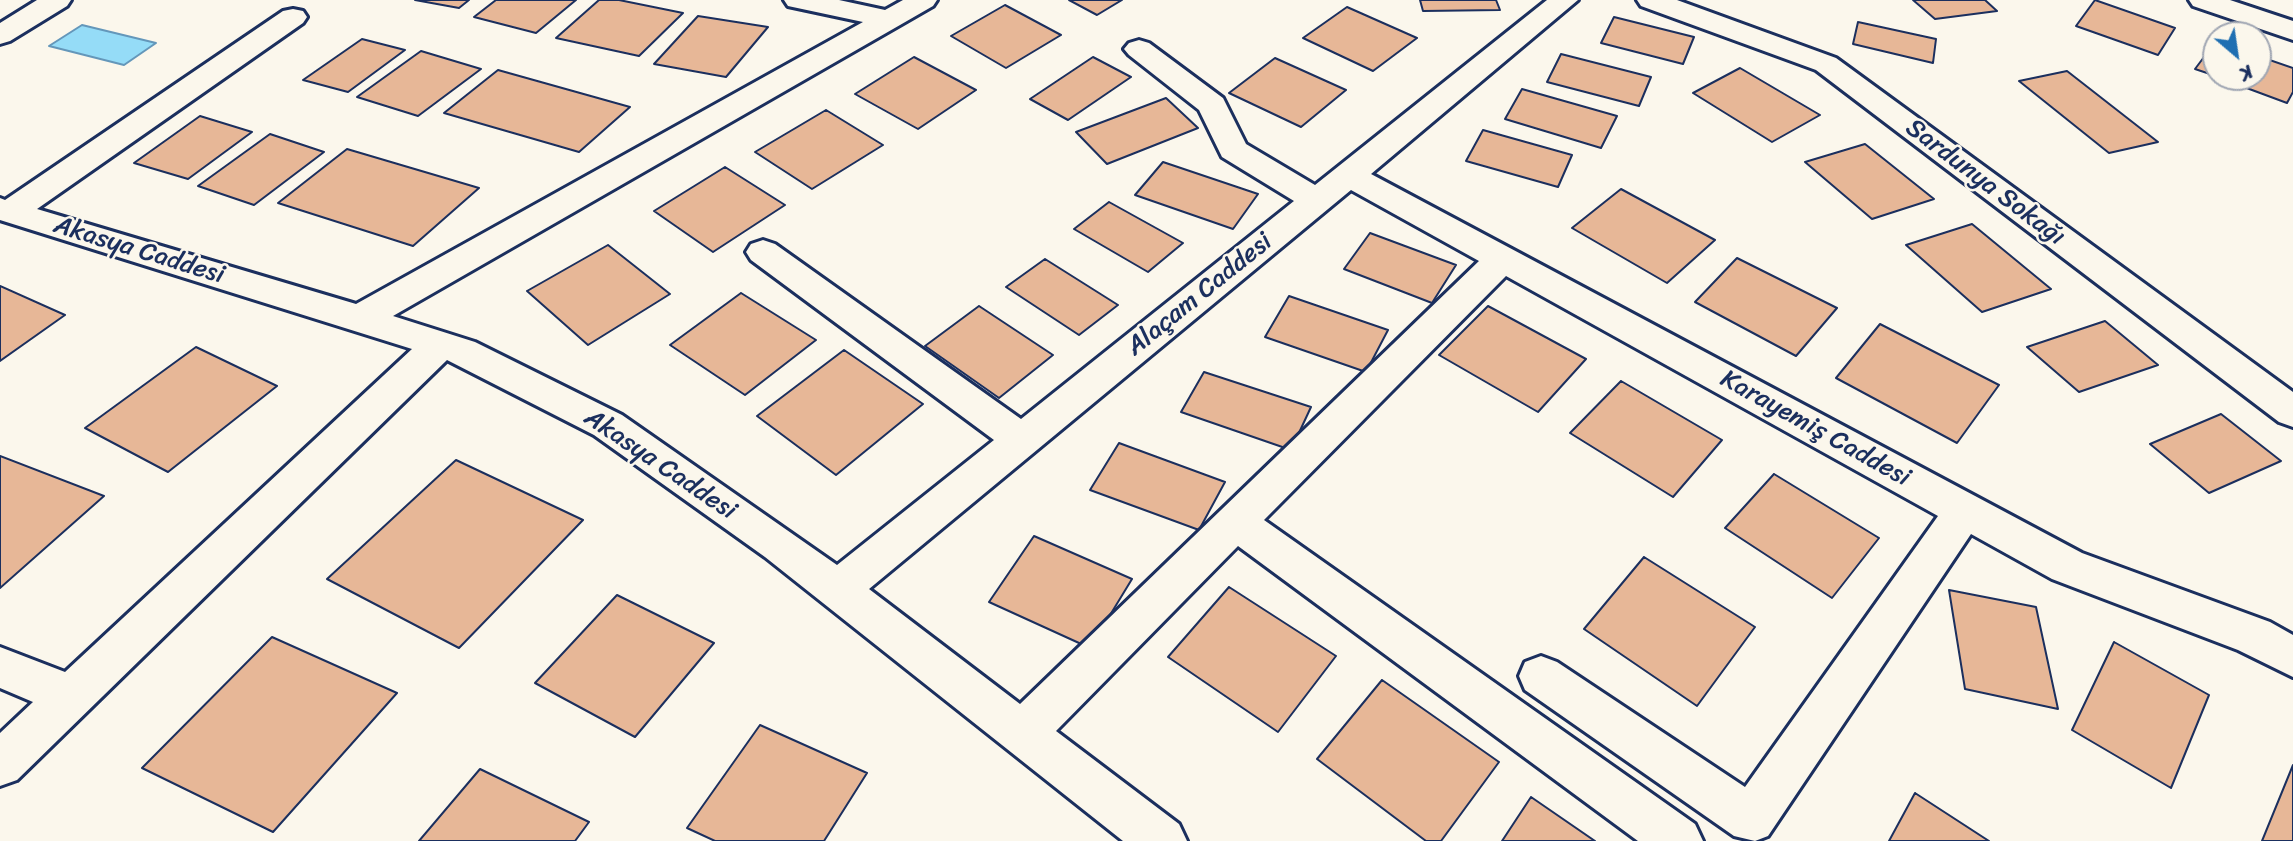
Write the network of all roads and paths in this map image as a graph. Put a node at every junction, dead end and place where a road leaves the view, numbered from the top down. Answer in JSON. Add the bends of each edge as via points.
{"nodes":[{"id":1,"x":57,"y":0,"type":"edge"},
{"id":2,"x":798,"y":0,"type":"edge"},
{"id":3,"x":923,"y":0,"type":"edge"},
{"id":4,"x":1564,"y":0,"type":"edge"},
{"id":5,"x":1651,"y":0,"type":"edge"},
{"id":6,"x":2203,"y":0,"type":"edge"},
{"id":7,"x":293,"y":17,"type":"dead end"},
{"id":8,"x":890,"y":19,"type":"junction"},
{"id":9,"x":2293,"y":31,"type":"edge"},
{"id":10,"x":0,"y":35,"type":"edge"},
{"id":11,"x":1139,"y":49,"type":"dead end"},
{"id":12,"x":1348,"y":175,"type":"junction"},
{"id":13,"x":1318,"y":201,"type":"junction"},
{"id":14,"x":5,"y":211,"type":"edge"},
{"id":15,"x":764,"y":252,"type":"dead end"},
{"id":16,"x":1502,"y":259,"type":"junction"},
{"id":17,"x":360,"y":318,"type":"junction"},
{"id":18,"x":439,"y":344,"type":"junction"},
{"id":19,"x":2293,"y":412,"type":"edge"},
{"id":20,"x":1022,"y":440,"type":"junction"},
{"id":21,"x":1965,"y":510,"type":"junction"},
{"id":22,"x":1236,"y":522,"type":"junction"},
{"id":23,"x":837,"y":590,"type":"junction"},
{"id":24,"x":2293,"y":657,"type":"edge"},
{"id":25,"x":0,"y":667,"type":"edge"},
{"id":26,"x":1541,"y":676,"type":"dead end"},
{"id":27,"x":71,"y":696,"type":"junction"},
{"id":28,"x":1022,"y":733,"type":"junction"},
{"id":29,"x":0,"y":764,"type":"edge"},
{"id":30,"x":1162,"y":841,"type":"edge"},
{"id":31,"x":1678,"y":841,"type":"edge"}],
"edges":[{"from":1,"to":10,"type":"street"},
{"from":2,"to":8,"type":"street"},
{"from":3,"to":8,"type":"street"},
{"from":4,"to":12,"type":"street","name":"Alaçam Caddesi"},
{"from":5,"to":19,"type":"street","name":"Sardunya Sokağı","via":[[1826,64]]},
{"from":6,"to":9,"type":"street"},
{"from":7,"to":14,"type":"street"},
{"from":8,"to":17,"type":"street"},
{"from":11,"to":13,"type":"street","via":[[1212,105],[1233,150]]},
{"from":12,"to":13,"type":"street","name":"Alaçam Caddesi"},
{"from":12,"to":16,"type":"street","name":"Karayemiş Caddesi"},
{"from":13,"to":20,"type":"street","name":"Alaçam Caddesi"},
{"from":14,"to":17,"type":"street","name":"Akasya Caddesi"},
{"from":15,"to":20,"type":"street"},
{"from":16,"to":21,"type":"street","name":"Karayemiş Caddesi"},
{"from":16,"to":22,"type":"street"},
{"from":17,"to":18,"type":"street","name":"Akasya Caddesi"},
{"from":18,"to":23,"type":"street","name":"Akasya Caddesi","via":[[462,351],[608,425]]},
{"from":18,"to":27,"type":"street"},
{"from":20,"to":23,"type":"street","name":"Alaçam Caddesi"},
{"from":21,"to":24,"type":"street","name":"Karayemiş Caddesi","via":[[2067,566],[2254,636]]},
{"from":21,"to":26,"type":"street","via":[[1751,819]]},
{"from":22,"to":28,"type":"street"},
{"from":22,"to":31,"type":"street"},
{"from":23,"to":28,"type":"street","name":"Akasya Caddesi"},
{"from":25,"to":27,"type":"street"},
{"from":27,"to":29,"type":"street"},
{"from":28,"to":30,"type":"street","name":"Akasya Caddesi"}]}
